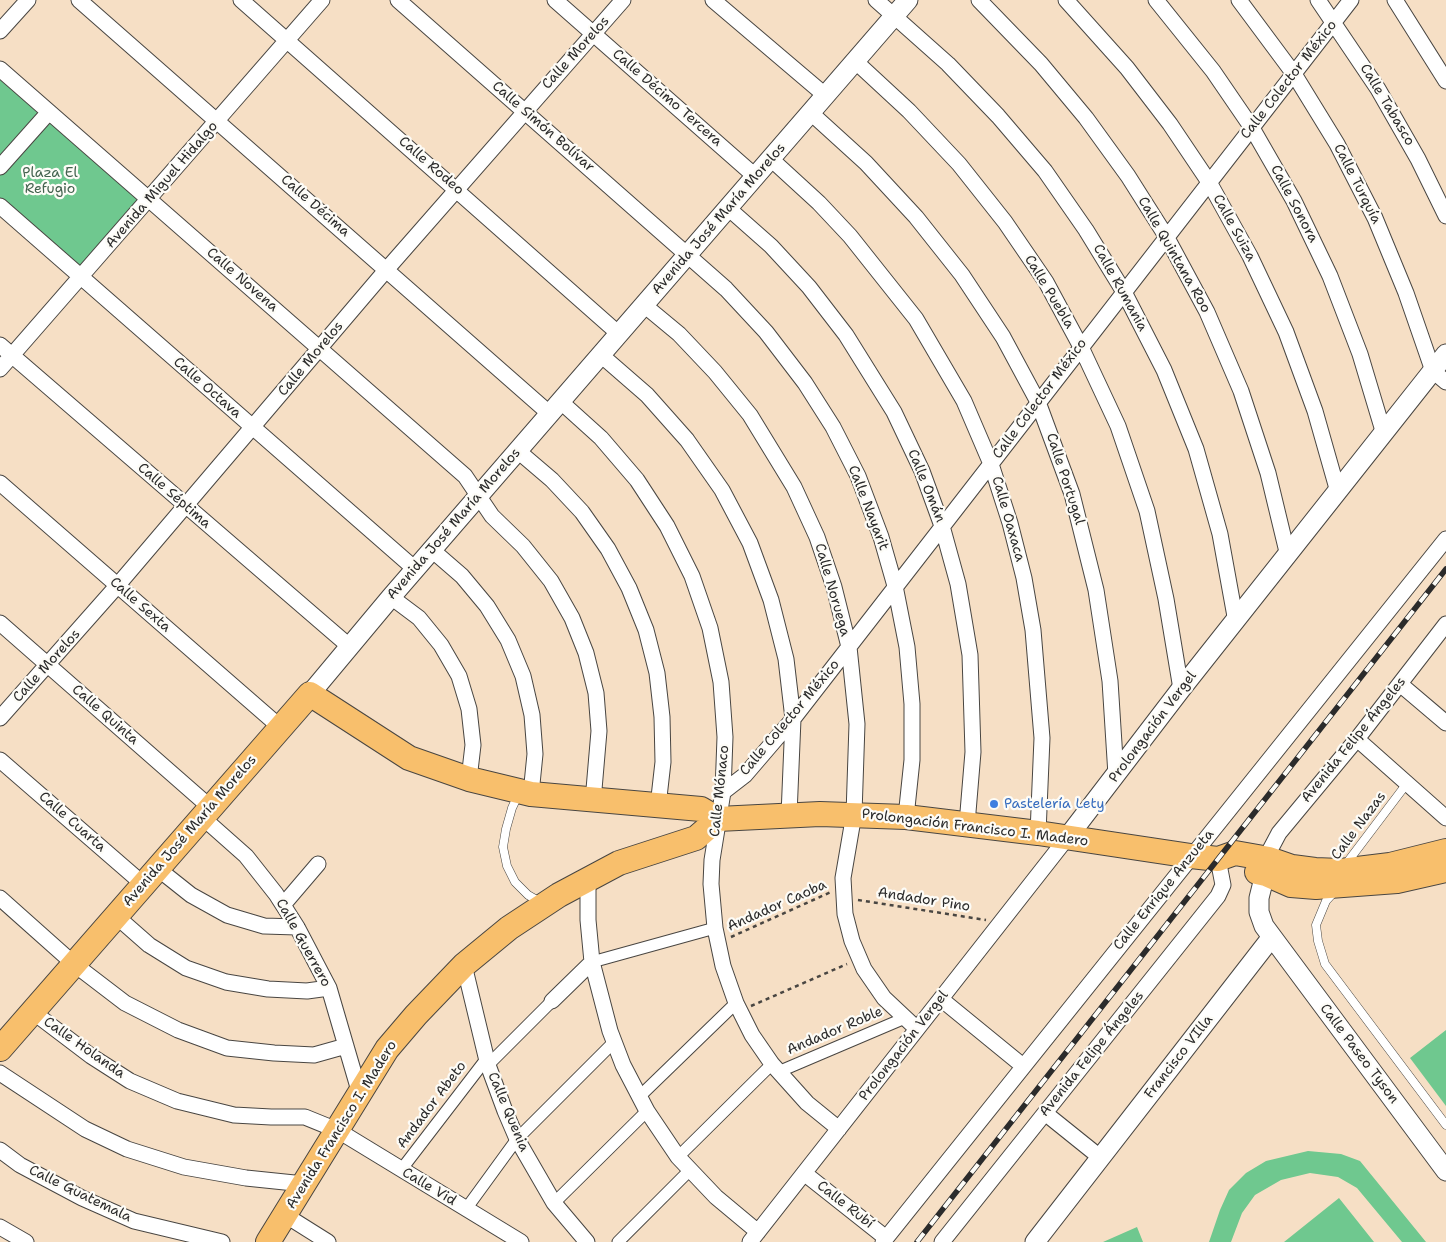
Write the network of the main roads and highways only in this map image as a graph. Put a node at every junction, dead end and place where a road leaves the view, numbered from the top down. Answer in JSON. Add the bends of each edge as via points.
{"nodes":[{"id":1,"x":310,"y":694,"type":"joint"},
{"id":2,"x":662,"y":806,"type":"junction"},
{"id":3,"x":718,"y":819,"type":"junction"},
{"id":4,"x":675,"y":844,"type":"junction"},
{"id":5,"x":1446,"y":851,"type":"edge"},
{"id":6,"x":1446,"y":870,"type":"edge"},
{"id":7,"x":1339,"y":881,"type":"junction"},
{"id":8,"x":3,"y":1041,"type":"edge"},
{"id":9,"x":268,"y":1242,"type":"edge"}],
"edges":[{"from":1,"to":2,"type":"main road","name":"Prolongación Francisco I. Madero","via":[[409,758],[469,779],[525,793]]},
{"from":1,"to":8,"type":"main road","name":"Avenida José María Morelos","via":[[33,1012]]},
{"from":2,"to":3,"type":"main road","name":"Prolongación Francisco I. Madero","via":[[701,809]]},
{"from":2,"to":4,"type":"main road","via":[[674,826]]},
{"from":3,"to":4,"type":"main road","name":"Avenida Francisco I. Madero","via":[[696,838]]},
{"from":3,"to":7,"type":"main road","name":"Prolongación Francisco I. Madero","via":[[854,814],[906,817],[1218,859],[1235,853],[1267,866],[1292,867]]},
{"from":4,"to":9,"type":"main road","name":"Avenida Francisco I. Madero","via":[[619,863],[544,904],[464,966],[387,1049]]},
{"from":5,"to":7,"type":"main road","name":"Prolongación Francisco I. Madero"},
{"from":6,"to":7,"type":"main road","name":"Prolongación Francisco I. Madero","via":[[1397,881]]}]}
